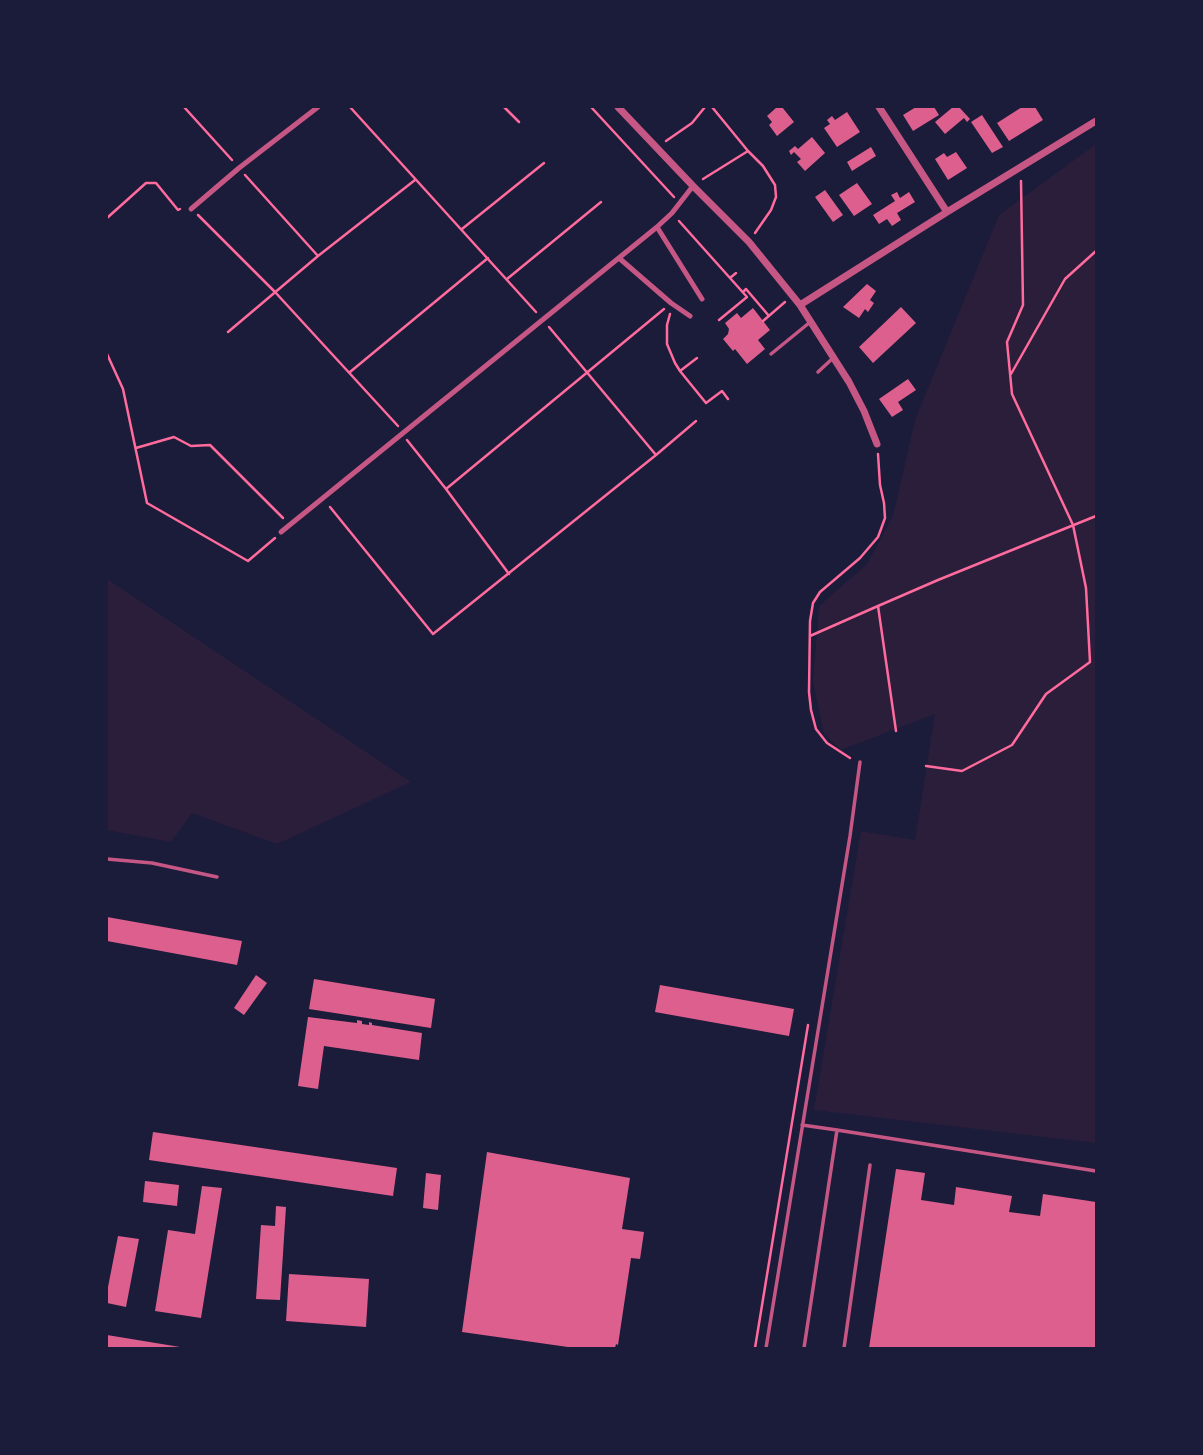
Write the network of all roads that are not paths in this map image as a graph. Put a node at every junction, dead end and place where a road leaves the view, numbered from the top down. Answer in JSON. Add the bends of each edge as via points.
{"nodes":[{"id":1,"x":318,"y":107,"type":"edge"},
{"id":2,"x":618,"y":107,"type":"edge"},
{"id":3,"x":879,"y":107,"type":"edge"},
{"id":4,"x":1096,"y":121,"type":"edge"},
{"id":5,"x":693,"y":186,"type":"junction"},
{"id":6,"x":191,"y":209,"type":"road end"},
{"id":7,"x":947,"y":212,"type":"junction"},
{"id":8,"x":657,"y":227,"type":"junction"},
{"id":9,"x":619,"y":258,"type":"junction"},
{"id":10,"x":702,"y":299,"type":"dead end"},
{"id":11,"x":800,"y":306,"type":"junction"},
{"id":12,"x":690,"y":316,"type":"dead end"},
{"id":13,"x":811,"y":322,"type":"junction"},
{"id":14,"x":771,"y":354,"type":"dead end"},
{"id":15,"x":833,"y":358,"type":"junction"},
{"id":16,"x":818,"y":372,"type":"dead end"},
{"id":17,"x":877,"y":444,"type":"road end"},
{"id":18,"x":281,"y":532,"type":"road end"},
{"id":19,"x":860,"y":762,"type":"road end"},
{"id":20,"x":107,"y":859,"type":"edge"},
{"id":21,"x":217,"y":877,"type":"dead end"},
{"id":22,"x":802,"y":1125,"type":"junction"},
{"id":23,"x":837,"y":1130,"type":"junction"},
{"id":24,"x":870,"y":1165,"type":"dead end"},
{"id":25,"x":1096,"y":1171,"type":"edge"},
{"id":26,"x":766,"y":1348,"type":"edge"},
{"id":27,"x":804,"y":1348,"type":"edge"},
{"id":28,"x":844,"y":1348,"type":"edge"}],
"edges":[{"from":1,"to":6,"type":"street"},
{"from":2,"to":5,"type":"street"},
{"from":3,"to":7,"type":"street"},
{"from":4,"to":7,"type":"street"},
{"from":5,"to":8,"type":"street"},
{"from":5,"to":11,"type":"street","via":[[749,242]]},
{"from":7,"to":11,"type":"street"},
{"from":8,"to":9,"type":"street"},
{"from":8,"to":10,"type":"street"},
{"from":9,"to":12,"type":"street"},
{"from":9,"to":18,"type":"street"},
{"from":11,"to":13,"type":"street"},
{"from":13,"to":14,"type":"lane"},
{"from":13,"to":15,"type":"street"},
{"from":15,"to":16,"type":"lane"},
{"from":15,"to":17,"type":"street"},
{"from":19,"to":22,"type":"lane"},
{"from":20,"to":21,"type":"lane"},
{"from":22,"to":23,"type":"lane"},
{"from":22,"to":26,"type":"lane"},
{"from":23,"to":25,"type":"lane"},
{"from":23,"to":27,"type":"lane"},
{"from":24,"to":28,"type":"lane"}]}
